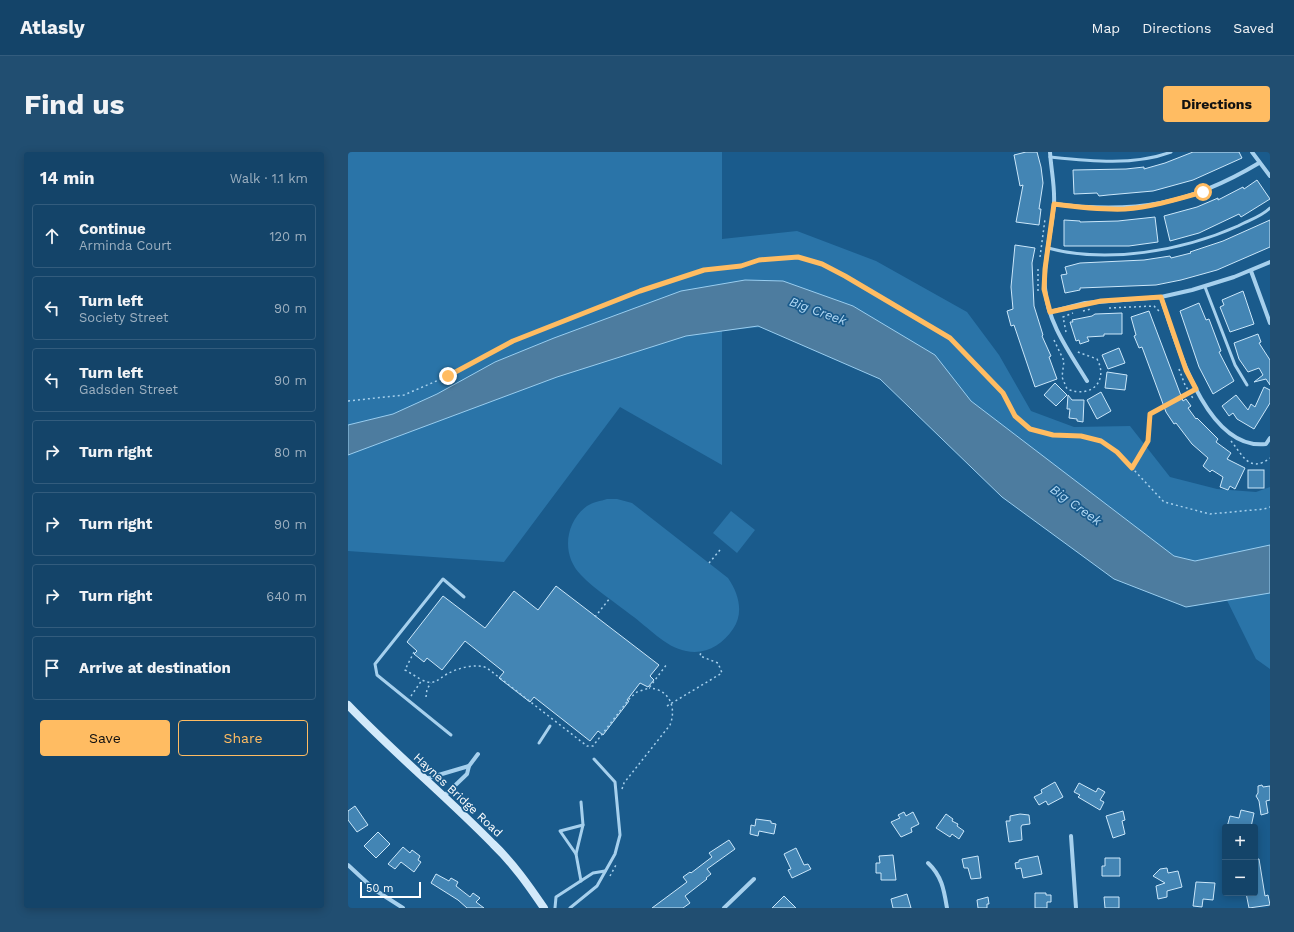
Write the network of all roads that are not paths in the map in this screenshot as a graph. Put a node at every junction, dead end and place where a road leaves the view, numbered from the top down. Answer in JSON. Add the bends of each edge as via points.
{"nodes":[{"id":1,"x":1171,"y":152,"type":"edge"},
{"id":2,"x":1252,"y":152,"type":"edge"},
{"id":3,"x":1050,"y":154,"type":"edge"},
{"id":4,"x":1259,"y":163,"type":"junction"},
{"id":5,"x":1270,"y":176,"type":"edge"},
{"id":6,"x":1054,"y":204,"type":"junction"},
{"id":7,"x":1270,"y":208,"type":"edge"},
{"id":8,"x":1048,"y":248,"type":"junction"},
{"id":9,"x":1270,"y":262,"type":"edge"},
{"id":10,"x":1251,"y":271,"type":"junction"},
{"id":11,"x":1205,"y":286,"type":"junction"},
{"id":12,"x":1161,"y":297,"type":"junction"},
{"id":13,"x":1050,"y":312,"type":"junction"},
{"id":14,"x":1270,"y":322,"type":"edge"},
{"id":15,"x":1087,"y":381,"type":"dead end"},
{"id":16,"x":1247,"y":385,"type":"dead end"},
{"id":17,"x":1270,"y":438,"type":"edge"},
{"id":18,"x":464,"y":597,"type":"dead end"},
{"id":19,"x":348,"y":704,"type":"edge"},
{"id":20,"x":550,"y":726,"type":"dead end"},
{"id":21,"x":451,"y":735,"type":"dead end"},
{"id":22,"x":539,"y":743,"type":"dead end"},
{"id":23,"x":478,"y":754,"type":"dead end"},
{"id":24,"x":594,"y":759,"type":"dead end"},
{"id":25,"x":469,"y":766,"type":"junction"},
{"id":26,"x":424,"y":779,"type":"junction"},
{"id":27,"x":443,"y":797,"type":"junction"},
{"id":28,"x":581,"y":802,"type":"dead end"},
{"id":29,"x":583,"y":825,"type":"junction"},
{"id":30,"x":1071,"y":836,"type":"dead end"},
{"id":31,"x":576,"y":854,"type":"junction"},
{"id":32,"x":928,"y":863,"type":"dead end"},
{"id":33,"x":348,"y":865,"type":"edge"},
{"id":34,"x":605,"y":871,"type":"junction"},
{"id":35,"x":754,"y":879,"type":"dead end"},
{"id":36,"x":581,"y":881,"type":"junction"},
{"id":37,"x":403,"y":908,"type":"edge"},
{"id":38,"x":544,"y":908,"type":"edge"},
{"id":39,"x":555,"y":908,"type":"edge"},
{"id":40,"x":570,"y":908,"type":"edge"},
{"id":41,"x":724,"y":908,"type":"edge"},
{"id":42,"x":947,"y":908,"type":"edge"},
{"id":43,"x":1076,"y":908,"type":"edge"}],
"edges":[{"from":1,"to":3,"type":"lane","via":[[1160,156],[1109,162]]},
{"from":2,"to":4,"type":"street"},
{"from":3,"to":6,"type":"street"},
{"from":4,"to":5,"type":"street"},
{"from":4,"to":6,"type":"street","via":[[1203,192],[1165,203],[1125,209]]},
{"from":6,"to":8,"type":"street"},
{"from":7,"to":8,"type":"lane","via":[[1227,230],[1182,247],[1078,255]]},
{"from":8,"to":13,"type":"street","via":[[1044,289]]},
{"from":9,"to":10,"type":"street"},
{"from":10,"to":11,"type":"street"},
{"from":10,"to":14,"type":"street"},
{"from":11,"to":12,"type":"street"},
{"from":11,"to":16,"type":"lane","via":[[1235,365]]},
{"from":12,"to":13,"type":"street","via":[[1101,301]]},
{"from":12,"to":17,"type":"street","via":[[1186,370],[1212,415],[1236,438],[1255,446],[1266,444]]},
{"from":13,"to":15,"type":"street","via":[[1057,332]]},
{"from":18,"to":21,"type":"lane","via":[[442,579],[375,664],[377,675]]},
{"from":19,"to":26,"type":"main road","name":"Haynes Bridge Road"},
{"from":20,"to":22,"type":"lane"},
{"from":23,"to":25,"type":"street"},
{"from":24,"to":34,"type":"lane","via":[[615,782],[620,835],[615,854]]},
{"from":25,"to":26,"type":"street"},
{"from":25,"to":27,"type":"street","via":[[467,774]]},
{"from":26,"to":27,"type":"main road","name":"Haynes Bridge Road"},
{"from":27,"to":38,"type":"main road","name":"Haynes Bridge Road","via":[[494,844]]},
{"from":28,"to":29,"type":"lane"},
{"from":29,"to":31,"type":"lane"},
{"from":29,"to":31,"type":"lane","via":[[560,831]]},
{"from":30,"to":43,"type":"street"},
{"from":31,"to":36,"type":"lane"},
{"from":32,"to":42,"type":"street","via":[[936,870],[942,881]]},
{"from":33,"to":37,"type":"street","via":[[375,890]]},
{"from":34,"to":36,"type":"lane"},
{"from":34,"to":40,"type":"lane","via":[[597,886]]},
{"from":35,"to":41,"type":"street"},
{"from":36,"to":39,"type":"lane","via":[[556,897]]}]}
